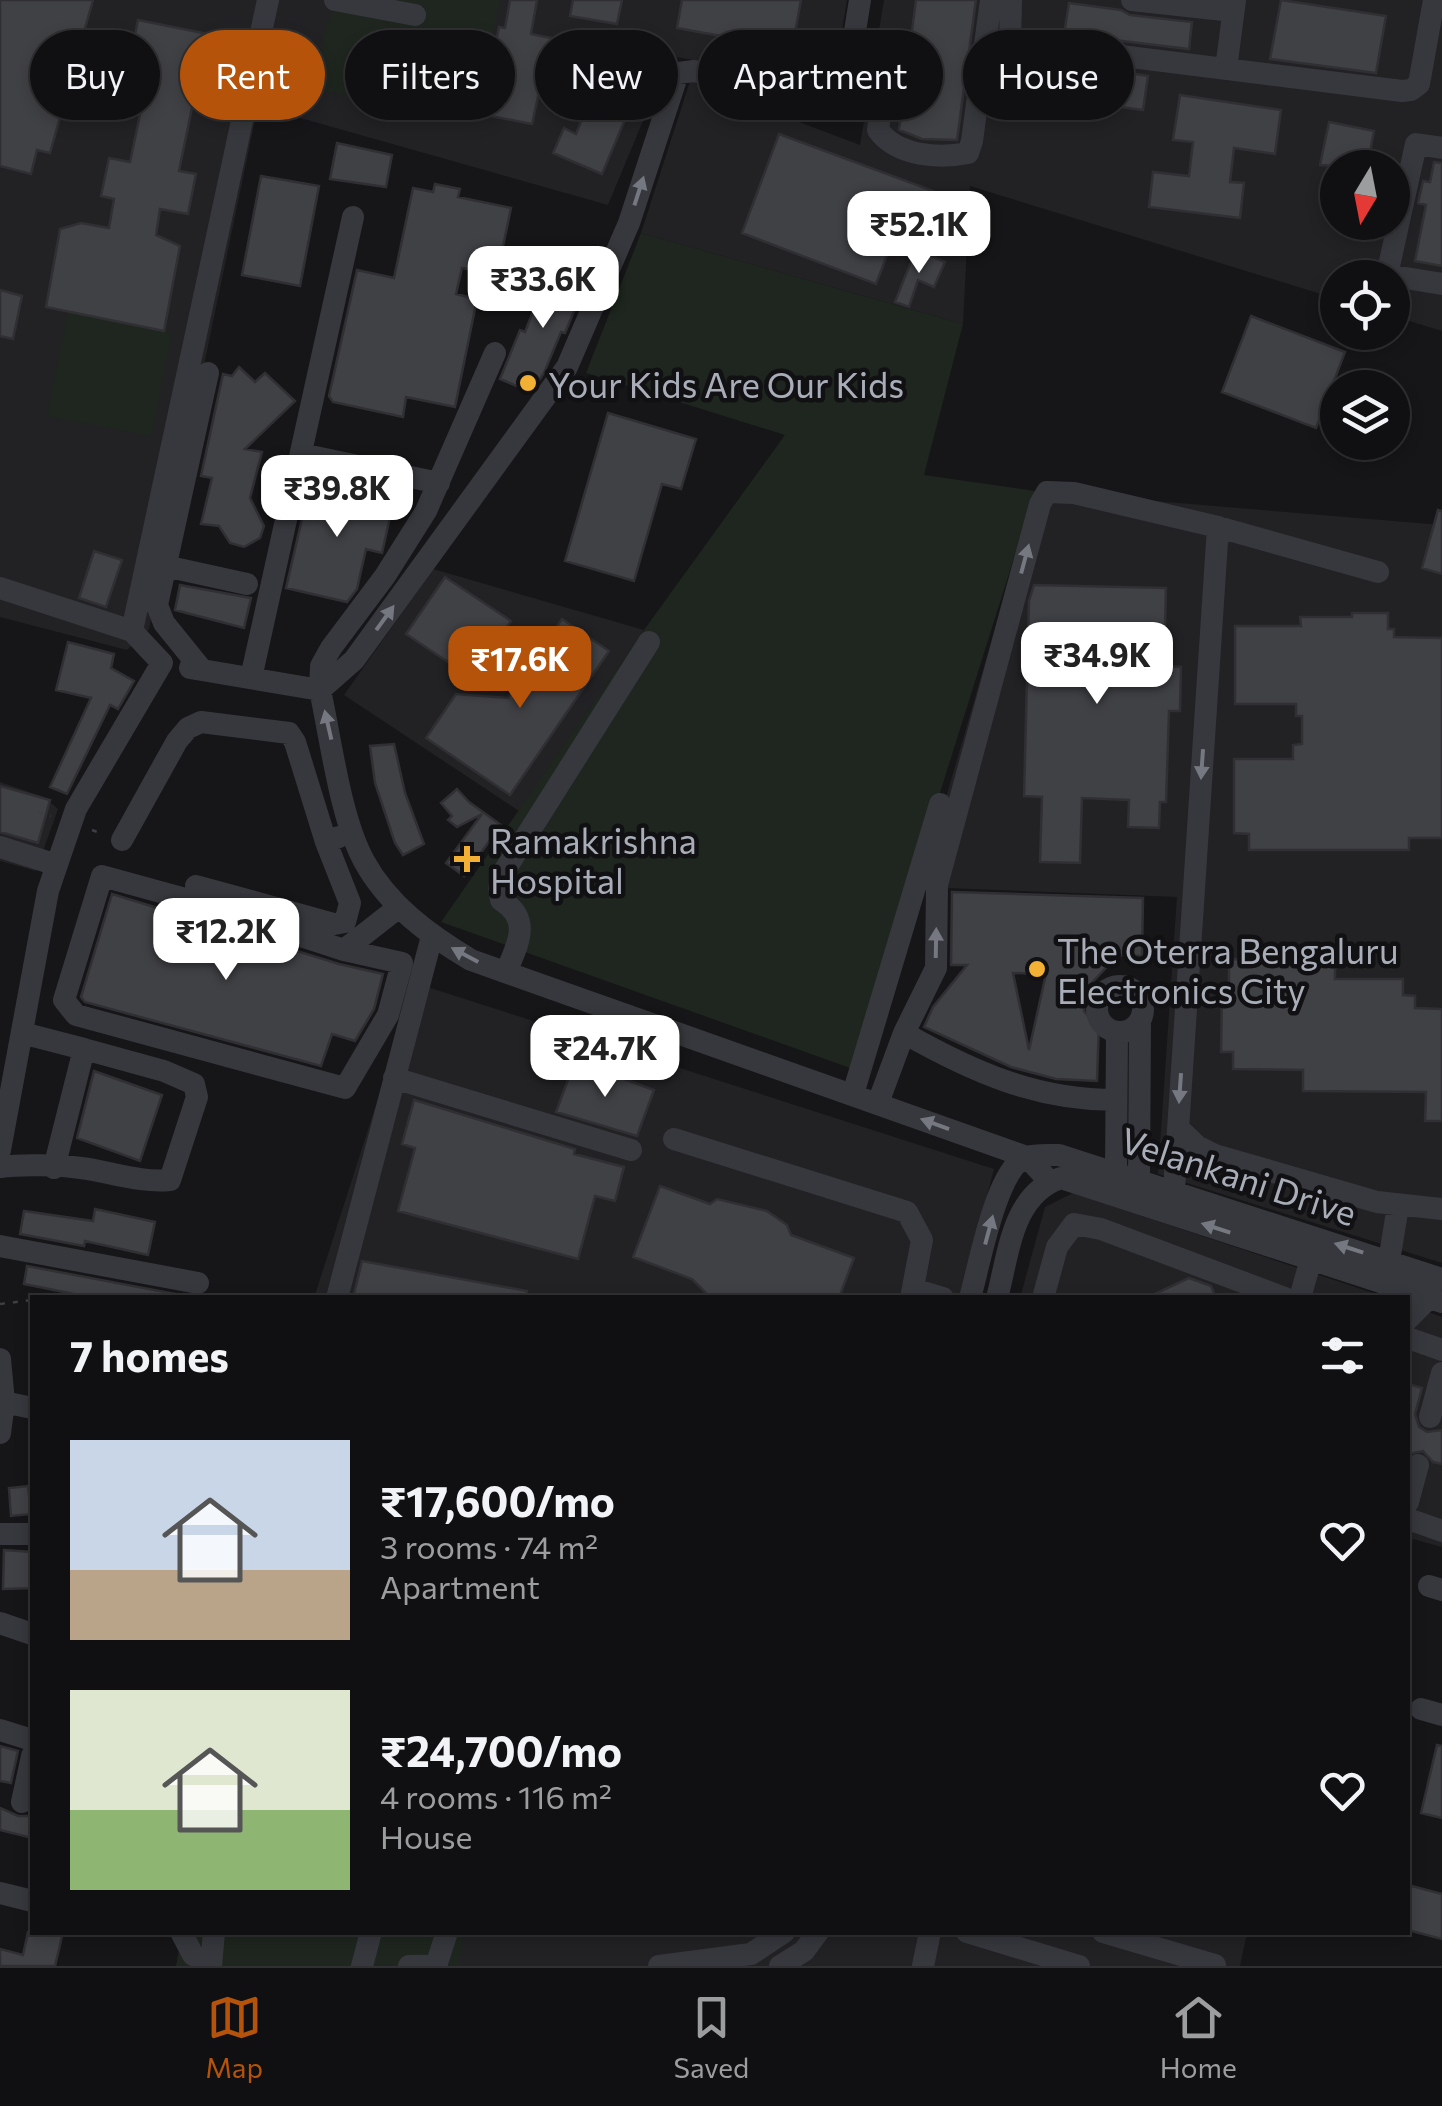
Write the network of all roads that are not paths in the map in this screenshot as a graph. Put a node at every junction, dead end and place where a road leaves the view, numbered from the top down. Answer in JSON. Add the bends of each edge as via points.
{"nodes":[{"id":1,"x":268,"y":0,"type":"edge"},
{"id":2,"x":335,"y":0,"type":"edge"},
{"id":3,"x":860,"y":0,"type":"edge"},
{"id":4,"x":992,"y":0,"type":"edge"},
{"id":5,"x":1011,"y":0,"type":"edge"},
{"id":6,"x":1132,"y":0,"type":"edge"},
{"id":7,"x":1434,"y":0,"type":"edge"},
{"id":8,"x":1234,"y":6,"type":"edge"},
{"id":9,"x":415,"y":15,"type":"dead end"},
{"id":10,"x":855,"y":30,"type":"edge"},
{"id":11,"x":1226,"y":69,"type":"junction"},
{"id":12,"x":698,"y":73,"type":"edge"},
{"id":13,"x":879,"y":120,"type":"edge"},
{"id":14,"x":1442,"y":148,"type":"edge"},
{"id":15,"x":352,"y":217,"type":"dead end"},
{"id":16,"x":1442,"y":284,"type":"edge"},
{"id":17,"x":495,"y":353,"type":"dead end"},
{"id":18,"x":208,"y":372,"type":"dead end"},
{"id":19,"x":300,"y":454,"type":"junction"},
{"id":20,"x":439,"y":483,"type":"junction"},
{"id":21,"x":1218,"y":527,"type":"junction"},
{"id":22,"x":165,"y":566,"type":"junction"},
{"id":23,"x":1378,"y":572,"type":"dead end"},
{"id":24,"x":247,"y":584,"type":"dead end"},
{"id":25,"x":0,"y":588,"type":"edge"},
{"id":26,"x":132,"y":631,"type":"junction"},
{"id":27,"x":649,"y":642,"type":"dead end"},
{"id":28,"x":162,"y":663,"type":"junction"},
{"id":29,"x":202,"y":670,"type":"junction"},
{"id":30,"x":252,"y":678,"type":"junction"},
{"id":31,"x":320,"y":690,"type":"junction"},
{"id":32,"x":940,"y":804,"type":"dead end"},
{"id":33,"x":352,"y":832,"type":"junction"},
{"id":34,"x":122,"y":840,"type":"dead end"},
{"id":35,"x":326,"y":842,"type":"junction"},
{"id":36,"x":0,"y":847,"type":"edge"},
{"id":37,"x":57,"y":866,"type":"junction"},
{"id":38,"x":196,"y":886,"type":"dead end"},
{"id":39,"x":399,"y":907,"type":"junction"},
{"id":40,"x":432,"y":936,"type":"junction"},
{"id":41,"x":344,"y":950,"type":"junction"},
{"id":42,"x":506,"y":972,"type":"junction"},
{"id":43,"x":1140,"y":1020,"type":"junction"},
{"id":44,"x":1116,"y":1032,"type":"junction"},
{"id":45,"x":22,"y":1033,"type":"junction"},
{"id":46,"x":904,"y":1033,"type":"junction"},
{"id":47,"x":84,"y":1049,"type":"junction"},
{"id":48,"x":7,"y":1078,"type":"edge"},
{"id":49,"x":394,"y":1078,"type":"junction"},
{"id":50,"x":852,"y":1094,"type":"junction"},
{"id":51,"x":1116,"y":1100,"type":"junction"},
{"id":52,"x":878,"y":1103,"type":"junction"},
{"id":53,"x":1178,"y":1128,"type":"junction"},
{"id":54,"x":674,"y":1139,"type":"dead end"},
{"id":55,"x":0,"y":1150,"type":"edge"},
{"id":56,"x":631,"y":1150,"type":"dead end"},
{"id":57,"x":1021,"y":1162,"type":"junction"},
{"id":58,"x":0,"y":1167,"type":"edge"},
{"id":59,"x":54,"y":1168,"type":"junction"},
{"id":60,"x":1116,"y":1171,"type":"junction"},
{"id":61,"x":1139,"y":1179,"type":"junction"},
{"id":62,"x":1043,"y":1185,"type":"junction"},
{"id":63,"x":1174,"y":1190,"type":"junction"},
{"id":64,"x":1398,"y":1206,"type":"junction"},
{"id":65,"x":1442,"y":1209,"type":"edge"},
{"id":66,"x":0,"y":1246,"type":"edge"},
{"id":67,"x":1311,"y":1259,"type":"junction"},
{"id":68,"x":1389,"y":1261,"type":"junction"},
{"id":69,"x":198,"y":1283,"type":"dead end"},
{"id":70,"x":912,"y":1293,"type":"edge"},
{"id":71,"x":1438,"y":1293,"type":"edge"},
{"id":72,"x":338,"y":1295,"type":"edge"},
{"id":73,"x":971,"y":1295,"type":"edge"},
{"id":74,"x":998,"y":1295,"type":"edge"},
{"id":75,"x":1044,"y":1295,"type":"edge"},
{"id":76,"x":1277,"y":1295,"type":"edge"},
{"id":77,"x":1301,"y":1295,"type":"edge"},
{"id":78,"x":1410,"y":1316,"type":"edge"},
{"id":79,"x":1410,"y":1339,"type":"edge"},
{"id":80,"x":1442,"y":1350,"type":"edge"},
{"id":81,"x":0,"y":1359,"type":"edge"},
{"id":82,"x":1442,"y":1374,"type":"edge"},
{"id":83,"x":4,"y":1402,"type":"junction"},
{"id":84,"x":30,"y":1408,"type":"edge"},
{"id":85,"x":1430,"y":1418,"type":"dead end"},
{"id":86,"x":0,"y":1433,"type":"edge"},
{"id":87,"x":1418,"y":1465,"type":"dead end"},
{"id":88,"x":1410,"y":1495,"type":"edge"},
{"id":89,"x":1410,"y":1520,"type":"edge"},
{"id":90,"x":1442,"y":1532,"type":"edge"},
{"id":91,"x":0,"y":1534,"type":"edge"},
{"id":92,"x":30,"y":1534,"type":"edge"},
{"id":93,"x":0,"y":1623,"type":"edge"},
{"id":94,"x":30,"y":1633,"type":"edge"},
{"id":95,"x":0,"y":1730,"type":"edge"},
{"id":96,"x":30,"y":1739,"type":"edge"},
{"id":97,"x":30,"y":1765,"type":"edge"},
{"id":98,"x":22,"y":1802,"type":"dead end"},
{"id":99,"x":0,"y":1893,"type":"edge"},
{"id":100,"x":30,"y":1900,"type":"edge"},
{"id":101,"x":183,"y":1935,"type":"edge"},
{"id":102,"x":214,"y":1935,"type":"edge"},
{"id":103,"x":370,"y":1935,"type":"edge"},
{"id":104,"x":446,"y":1935,"type":"edge"},
{"id":105,"x":780,"y":1935,"type":"edge"},
{"id":106,"x":816,"y":1935,"type":"edge"},
{"id":107,"x":929,"y":1935,"type":"edge"},
{"id":108,"x":977,"y":1935,"type":"edge"},
{"id":109,"x":1114,"y":1935,"type":"edge"},
{"id":110,"x":211,"y":1964,"type":"edge"},
{"id":111,"x":1215,"y":1965,"type":"edge"},
{"id":112,"x":362,"y":1966,"type":"edge"},
{"id":113,"x":409,"y":1966,"type":"edge"},
{"id":114,"x":436,"y":1966,"type":"edge"},
{"id":115,"x":660,"y":1966,"type":"edge"},
{"id":116,"x":780,"y":1966,"type":"edge"},
{"id":117,"x":923,"y":1966,"type":"edge"},
{"id":118,"x":1079,"y":1966,"type":"edge"}],
"edges":[{"from":1,"to":26,"type":"street"},
{"from":2,"to":9,"type":"street"},
{"from":3,"to":10,"type":"street"},
{"from":4,"to":13,"type":"street","via":[[968,153],[914,152],[887,142]]},
{"from":5,"to":11,"type":"street","via":[[1010,42]]},
{"from":6,"to":8,"type":"street"},
{"from":7,"to":11,"type":"street","via":[[1418,84],[1411,90]]},
{"from":8,"to":11,"type":"street"},
{"from":31,"to":12,"type":"street","one_way":true,"via":[[354,660],[566,367],[629,222],[678,73]]},
{"from":14,"to":16,"type":"street","via":[[1416,144],[1387,275]]},
{"from":15,"to":19,"type":"street"},
{"from":17,"to":20,"type":"street"},
{"from":18,"to":22,"type":"street"},
{"from":19,"to":20,"type":"street"},
{"from":19,"to":30,"type":"street"},
{"from":20,"to":31,"type":"street","via":[[385,576],[331,648],[321,666]]},
{"from":21,"to":23,"type":"street"},
{"from":46,"to":21,"type":"street","one_way":true,"via":[[936,968],[937,885],[1047,492]]},
{"from":21,"to":53,"type":"street","one_way":true},
{"from":22,"to":24,"type":"street"},
{"from":22,"to":29,"type":"street","via":[[158,611]]},
{"from":25,"to":26,"type":"street"},
{"from":26,"to":28,"type":"street"},
{"from":27,"to":42,"type":"street","via":[[502,872],[501,900],[520,916]]},
{"from":28,"to":29,"type":"street"},
{"from":28,"to":37,"type":"street","via":[[76,808]]},
{"from":29,"to":30,"type":"street"},
{"from":30,"to":31,"type":"street"},
{"from":33,"to":31,"type":"street","one_way":true},
{"from":32,"to":50,"type":"street"},
{"from":33,"to":35,"type":"street"},
{"from":33,"to":39,"type":"street","via":[[365,863]]},
{"from":34,"to":35,"type":"street","via":[[177,740],[201,722],[289,733]]},
{"from":35,"to":38,"type":"street","via":[[350,902],[345,922]]},
{"from":36,"to":37,"type":"street"},
{"from":37,"to":45,"type":"street"},
{"from":39,"to":40,"type":"street"},
{"from":39,"to":41,"type":"street"},
{"from":42,"to":40,"type":"street","one_way":true},
{"from":40,"to":49,"type":"street"},
{"from":41,"to":41,"type":"street","via":[[102,876],[64,1000],[76,1015],[346,1088],[388,1015],[402,963]]},
{"from":42,"to":50,"type":"street"},
{"from":43,"to":44,"type":"street"},
{"from":43,"to":44,"type":"street","via":[[1139,995],[1124,986],[1108,989],[1097,1012]]},
{"from":43,"to":61,"type":"street"},
{"from":44,"to":51,"type":"street"},
{"from":45,"to":47,"type":"street"},
{"from":45,"to":48,"type":"street"},
{"from":46,"to":51,"type":"street","via":[[1018,1087]]},
{"from":46,"to":52,"type":"street"},
{"from":47,"to":59,"type":"street"},
{"from":47,"to":59,"type":"street","via":[[194,1084],[198,1097],[170,1180]]},
{"from":48,"to":55,"type":"street"},
{"from":49,"to":56,"type":"street"},
{"from":49,"to":72,"type":"street"},
{"from":50,"to":52,"type":"street"},
{"from":51,"to":60,"type":"street"},
{"from":57,"to":52,"type":"street","one_way":true},
{"from":53,"to":63,"type":"street"},
{"from":53,"to":64,"type":"street","via":[[1216,1156]]},
{"from":54,"to":70,"type":"street","via":[[906,1212],[922,1240]]},
{"from":57,"to":60,"type":"street","name":"Velankani Drive","via":[[1058,1155]]},
{"from":57,"to":62,"type":"street"},
{"from":73,"to":57,"type":"street","one_way":true,"via":[[997,1201]]},
{"from":58,"to":59,"type":"street"},
{"from":60,"to":61,"type":"street","name":"Velankani Drive"},
{"from":61,"to":63,"type":"street","name":"Velankani Drive"},
{"from":67,"to":62,"type":"street","name":"Velankani Drive","one_way":true,"via":[[1061,1178]]},
{"from":62,"to":74,"type":"street","via":[[1022,1209]]},
{"from":68,"to":63,"type":"street","name":"Velankani Drive","one_way":true},
{"from":64,"to":65,"type":"street"},
{"from":64,"to":68,"type":"street"},
{"from":66,"to":69,"type":"street"},
{"from":67,"to":71,"type":"street","name":"Velankani Drive"},
{"from":67,"to":77,"type":"street"},
{"from":68,"to":71,"type":"street","name":"Velankani Drive"},
{"from":71,"to":78,"type":"street"},
{"from":75,"to":76,"type":"street","via":[[1057,1247],[1074,1224]]},
{"from":79,"to":80,"type":"street"},
{"from":81,"to":83,"type":"street"},
{"from":82,"to":85,"type":"street"},
{"from":83,"to":84,"type":"street"},
{"from":83,"to":86,"type":"street"},
{"from":87,"to":88,"type":"street"},
{"from":89,"to":90,"type":"street"},
{"from":91,"to":92,"type":"street"},
{"from":93,"to":94,"type":"street"},
{"from":95,"to":96,"type":"street"},
{"from":97,"to":98,"type":"street"},
{"from":99,"to":100,"type":"street"},
{"from":101,"to":110,"type":"street","via":[[193,1955]]},
{"from":102,"to":110,"type":"street"},
{"from":103,"to":112,"type":"street"},
{"from":104,"to":114,"type":"street"},
{"from":105,"to":115,"type":"street","via":[[751,1954]]},
{"from":106,"to":116,"type":"street"},
{"from":107,"to":117,"type":"street"},
{"from":108,"to":118,"type":"street"},
{"from":109,"to":111,"type":"street"},
{"from":113,"to":114,"type":"street"}]}
